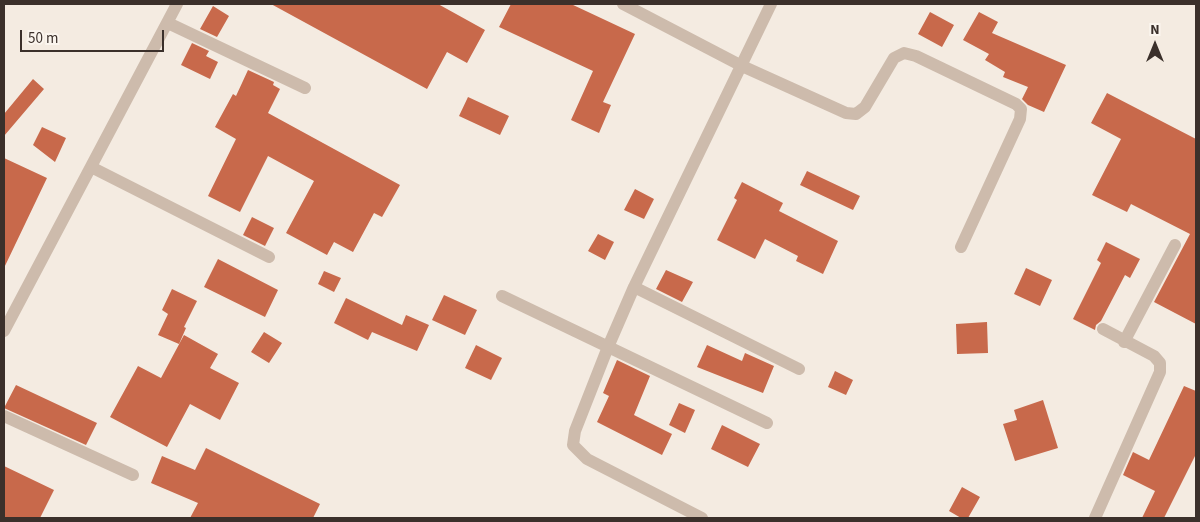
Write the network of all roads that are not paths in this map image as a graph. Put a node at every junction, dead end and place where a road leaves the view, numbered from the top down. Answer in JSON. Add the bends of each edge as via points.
{"nodes":[{"id":1,"x":177,"y":4,"type":"edge"},
{"id":2,"x":622,"y":4,"type":"edge"},
{"id":3,"x":771,"y":4,"type":"edge"},
{"id":4,"x":168,"y":23,"type":"junction"},
{"id":5,"x":742,"y":66,"type":"junction"},
{"id":6,"x":305,"y":88,"type":"dead end"},
{"id":7,"x":90,"y":166,"type":"junction"},
{"id":8,"x":1175,"y":245,"type":"dead end"},
{"id":9,"x":961,"y":247,"type":"dead end"},
{"id":10,"x":269,"y":257,"type":"dead end"},
{"id":11,"x":634,"y":287,"type":"junction"},
{"id":12,"x":502,"y":296,"type":"dead end"},
{"id":13,"x":5,"y":326,"type":"edge"},
{"id":14,"x":1102,"y":330,"type":"dead end"},
{"id":15,"x":1124,"y":342,"type":"junction"},
{"id":16,"x":608,"y":347,"type":"junction"},
{"id":17,"x":799,"y":369,"type":"dead end"},
{"id":18,"x":4,"y":416,"type":"edge"},
{"id":19,"x":767,"y":423,"type":"dead end"},
{"id":20,"x":133,"y":475,"type":"dead end"},
{"id":21,"x":702,"y":518,"type":"edge"},
{"id":22,"x":1095,"y":518,"type":"edge"}],
"edges":[{"from":1,"to":4,"type":"street"},
{"from":2,"to":5,"type":"street"},
{"from":3,"to":5,"type":"street"},
{"from":4,"to":6,"type":"street"},
{"from":4,"to":7,"type":"street"},
{"from":5,"to":9,"type":"street","via":[[846,113],[856,114],[865,107],[894,58],[904,53],[1016,104],[1021,109],[1020,119]]},
{"from":5,"to":11,"type":"street"},
{"from":7,"to":10,"type":"street"},
{"from":7,"to":13,"type":"street"},
{"from":8,"to":15,"type":"street"},
{"from":11,"to":16,"type":"street"},
{"from":11,"to":17,"type":"street"},
{"from":12,"to":16,"type":"street"},
{"from":14,"to":15,"type":"street"},
{"from":15,"to":22,"type":"street","via":[[1154,356],[1160,363],[1160,372]]},
{"from":16,"to":19,"type":"street"},
{"from":16,"to":21,"type":"street","via":[[575,431],[574,445],[588,459]]},
{"from":18,"to":20,"type":"street"}]}
